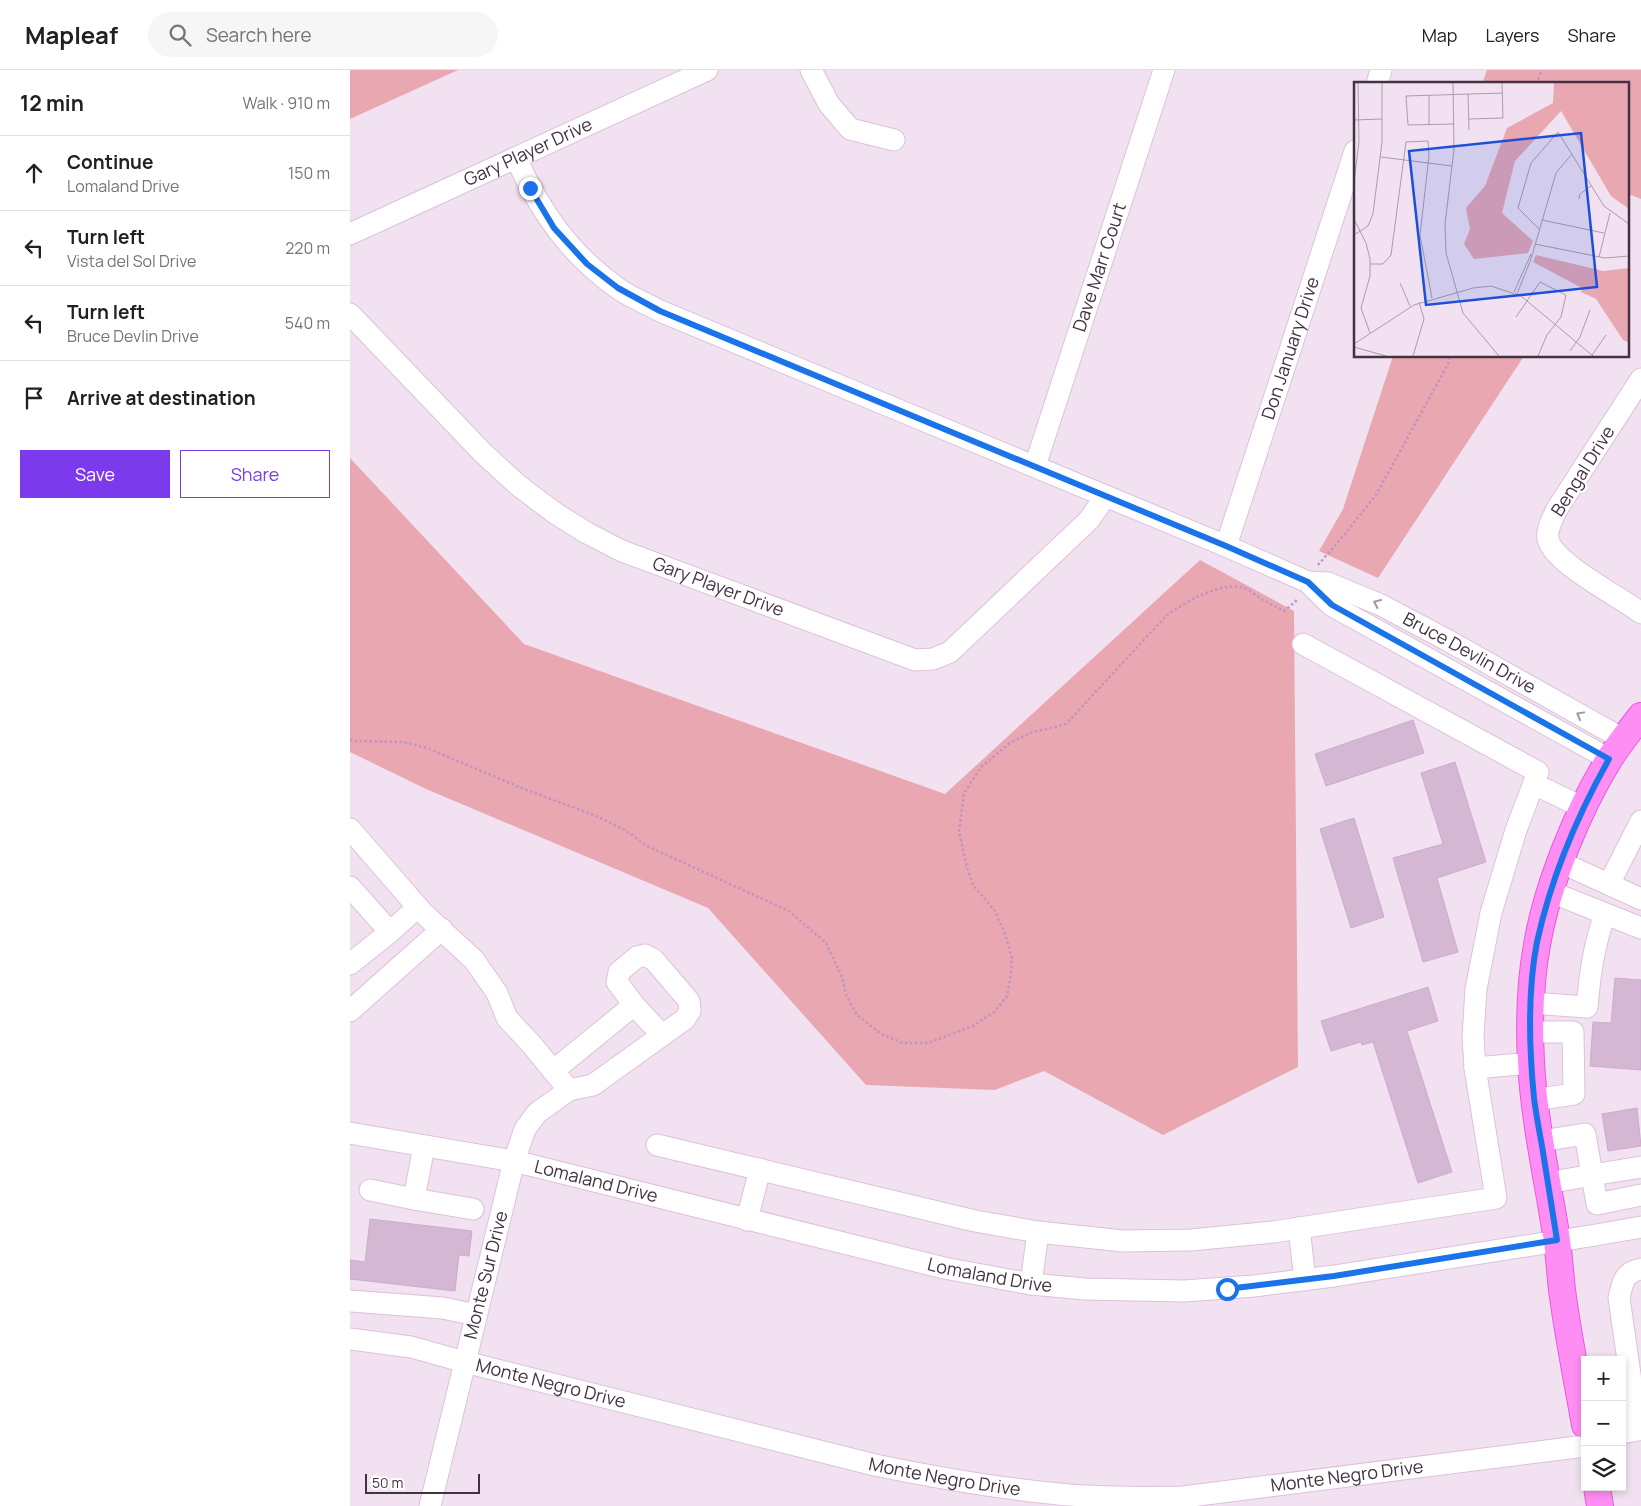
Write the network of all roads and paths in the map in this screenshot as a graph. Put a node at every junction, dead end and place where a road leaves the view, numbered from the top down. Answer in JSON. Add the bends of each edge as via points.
{"nodes":[{"id":1,"x":707,"y":70,"type":"edge"},
{"id":2,"x":811,"y":70,"type":"edge"},
{"id":3,"x":1164,"y":70,"type":"edge"},
{"id":4,"x":1542,"y":70,"type":"edge"},
{"id":5,"x":1537,"y":82,"type":"edge"},
{"id":6,"x":894,"y":140,"type":"dead end"},
{"id":7,"x":1354,"y":154,"type":"edge"},
{"id":8,"x":516,"y":158,"type":"junction"},
{"id":9,"x":350,"y":234,"type":"edge"},
{"id":10,"x":350,"y":314,"type":"edge"},
{"id":11,"x":1450,"y":358,"type":"edge"},
{"id":12,"x":1641,"y":379,"type":"edge"},
{"id":13,"x":1035,"y":466,"type":"junction"},
{"id":14,"x":1105,"y":497,"type":"junction"},
{"id":15,"x":1226,"y":546,"type":"junction"},
{"id":16,"x":1308,"y":582,"type":"junction"},
{"id":17,"x":1641,"y":613,"type":"edge"},
{"id":18,"x":1303,"y":644,"type":"dead end"},
{"id":19,"x":1641,"y":716,"type":"edge"},
{"id":20,"x":350,"y":739,"type":"edge"},
{"id":21,"x":1616,"y":749,"type":"junction"},
{"id":22,"x":1534,"y":784,"type":"junction"},
{"id":23,"x":1584,"y":808,"type":"junction"},
{"id":24,"x":1641,"y":821,"type":"edge"},
{"id":25,"x":350,"y":829,"type":"edge"},
{"id":26,"x":1560,"y":862,"type":"junction"},
{"id":27,"x":1609,"y":884,"type":"junction"},
{"id":28,"x":350,"y":887,"type":"edge"},
{"id":29,"x":1551,"y":892,"type":"junction"},
{"id":30,"x":1641,"y":899,"type":"edge"},
{"id":31,"x":418,"y":907,"type":"junction"},
{"id":32,"x":1605,"y":914,"type":"junction"},
{"id":33,"x":1641,"y":928,"type":"edge"},
{"id":34,"x":442,"y":929,"type":"junction"},
{"id":35,"x":390,"y":932,"type":"junction"},
{"id":36,"x":350,"y":964,"type":"edge"},
{"id":37,"x":1531,"y":1003,"type":"junction"},
{"id":38,"x":634,"y":1005,"type":"junction"},
{"id":39,"x":350,"y":1011,"type":"edge"},
{"id":40,"x":1530,"y":1032,"type":"junction"},
{"id":41,"x":662,"y":1035,"type":"junction"},
{"id":42,"x":1531,"y":1063,"type":"junction"},
{"id":43,"x":1475,"y":1068,"type":"junction"},
{"id":44,"x":553,"y":1071,"type":"junction"},
{"id":45,"x":568,"y":1090,"type":"junction"},
{"id":46,"x":1534,"y":1100,"type":"junction"},
{"id":47,"x":350,"y":1133,"type":"edge"},
{"id":48,"x":1541,"y":1141,"type":"junction"},
{"id":49,"x":657,"y":1145,"type":"dead end"},
{"id":50,"x":424,"y":1146,"type":"junction"},
{"id":51,"x":514,"y":1161,"type":"junction"},
{"id":52,"x":1641,"y":1167,"type":"edge"},
{"id":53,"x":760,"y":1169,"type":"junction"},
{"id":54,"x":1592,"y":1175,"type":"junction"},
{"id":55,"x":1548,"y":1183,"type":"junction"},
{"id":56,"x":370,"y":1190,"type":"dead end"},
{"id":57,"x":1622,"y":1190,"type":"edge"},
{"id":58,"x":414,"y":1199,"type":"junction"},
{"id":59,"x":473,"y":1209,"type":"dead end"},
{"id":60,"x":747,"y":1220,"type":"junction"},
{"id":61,"x":1299,"y":1228,"type":"junction"},
{"id":62,"x":1632,"y":1228,"type":"edge"},
{"id":63,"x":1038,"y":1232,"type":"junction"},
{"id":64,"x":1557,"y":1240,"type":"junction"},
{"id":65,"x":1641,"y":1269,"type":"edge"},
{"id":66,"x":1305,"y":1280,"type":"junction"},
{"id":67,"x":1031,"y":1284,"type":"junction"},
{"id":68,"x":350,"y":1301,"type":"edge"},
{"id":69,"x":476,"y":1315,"type":"junction"},
{"id":70,"x":350,"y":1339,"type":"edge"},
{"id":71,"x":465,"y":1362,"type":"junction"},
{"id":72,"x":1581,"y":1402,"type":"edge"},
{"id":73,"x":1634,"y":1431,"type":"edge"},
{"id":74,"x":1581,"y":1447,"type":"edge"},
{"id":75,"x":1597,"y":1491,"type":"edge"},
{"id":76,"x":430,"y":1506,"type":"edge"},
{"id":77,"x":1600,"y":1506,"type":"edge"}],
"edges":[{"from":1,"to":8,"type":"street","name":"Gary Player Drive"},
{"from":2,"to":6,"type":"street","via":[[829,104],[850,129]]},
{"from":3,"to":13,"type":"street","name":"Dave Marr Court"},
{"from":4,"to":5,"type":"path"},
{"from":7,"to":15,"type":"street","name":"Don January Drive"},
{"from":8,"to":9,"type":"street","name":"Gary Player Drive"},
{"from":8,"to":13,"type":"street","name":"Bruce Devlin Drive","via":[[554,228],[587,264],[618,288],[660,311]]},
{"from":10,"to":14,"type":"street","name":"Gary Player Drive","via":[[504,473],[555,513],[587,533],[631,554],[915,660],[933,659],[950,652],[1089,520]]},
{"from":11,"to":16,"type":"path","via":[[1376,495]]},
{"from":12,"to":17,"type":"street","name":"Bengal Drive","via":[[1557,509],[1548,530],[1553,551],[1568,566]]},
{"from":13,"to":14,"type":"street","name":"Bruce Devlin Drive"},
{"from":14,"to":15,"type":"street","name":"Bruce Devlin Drive"},
{"from":15,"to":16,"type":"street","name":"Bruce Devlin Drive"},
{"from":16,"to":20,"type":"path","via":[[1295,602],[1284,611],[1235,586],[1186,602],[1166,616],[1066,724],[1030,733],[1010,743],[982,767],[964,793],[959,831],[973,885],[995,912],[1006,934],[1012,958],[1010,981],[1007,996],[994,1012],[973,1026],[928,1043],[903,1043],[881,1034],[857,1015],[826,943],[789,911],[647,846],[625,830],[594,815],[427,748],[403,742]]},
{"from":16,"to":21,"type":"street","name":"Bruce Devlin Drive","via":[[1332,605]]},
{"from":18,"to":22,"type":"street","via":[[1538,772]]},
{"from":19,"to":21,"type":"main road"},
{"from":21,"to":23,"type":"main road"},
{"from":22,"to":23,"type":"street"},
{"from":22,"to":43,"type":"street","via":[[1516,830],[1491,913],[1476,989]]},
{"from":23,"to":26,"type":"main road"},
{"from":24,"to":27,"type":"street"},
{"from":25,"to":31,"type":"street"},
{"from":26,"to":27,"type":"street"},
{"from":26,"to":29,"type":"main road"},
{"from":27,"to":30,"type":"street"},
{"from":28,"to":35,"type":"street"},
{"from":29,"to":32,"type":"street"},
{"from":29,"to":37,"type":"main road","via":[[1537,943]]},
{"from":31,"to":34,"type":"street"},
{"from":31,"to":35,"type":"street"},
{"from":32,"to":33,"type":"street"},
{"from":32,"to":37,"type":"street","via":[[1591,964],[1587,1007]]},
{"from":34,"to":39,"type":"street"},
{"from":34,"to":44,"type":"street","via":[[474,960],[497,993],[507,1018]]},
{"from":35,"to":36,"type":"street"},
{"from":37,"to":40,"type":"main road"},
{"from":38,"to":41,"type":"street"},
{"from":38,"to":41,"type":"street","via":[[617,982],[619,972],[637,957],[645,955],[654,960],[689,1001],[690,1011],[685,1019]]},
{"from":38,"to":44,"type":"street"},
{"from":40,"to":42,"type":"main road"},
{"from":40,"to":46,"type":"street","via":[[1573,1032],[1574,1094]]},
{"from":41,"to":45,"type":"street","via":[[592,1085]]},
{"from":42,"to":43,"type":"street"},
{"from":42,"to":46,"type":"main road"},
{"from":43,"to":61,"type":"street","via":[[1496,1198]]},
{"from":44,"to":45,"type":"street"},
{"from":45,"to":51,"type":"street","name":"Monte Sur Drive","via":[[538,1113],[525,1129]]},
{"from":46,"to":48,"type":"main road"},
{"from":47,"to":50,"type":"street","name":"Lomaland Drive"},
{"from":48,"to":54,"type":"street","via":[[1586,1134]]},
{"from":48,"to":55,"type":"main road"},
{"from":49,"to":53,"type":"street"},
{"from":50,"to":51,"type":"street","name":"Lomaland Drive"},
{"from":50,"to":58,"type":"street"},
{"from":51,"to":60,"type":"street","name":"Lomaland Drive"},
{"from":51,"to":69,"type":"street","name":"Monte Sur Drive"},
{"from":52,"to":57,"type":"street"},
{"from":53,"to":60,"type":"street"},
{"from":53,"to":63,"type":"street","via":[[975,1221]]},
{"from":54,"to":55,"type":"street"},
{"from":54,"to":57,"type":"street"},
{"from":54,"to":57,"type":"street","via":[[1598,1204]]},
{"from":55,"to":64,"type":"main road"},
{"from":56,"to":58,"type":"street"},
{"from":57,"to":62,"type":"street"},
{"from":58,"to":59,"type":"street"},
{"from":60,"to":67,"type":"street","name":"Lomaland Drive","via":[[944,1268]]},
{"from":61,"to":63,"type":"street","via":[[1181,1240],[1123,1241]]},
{"from":61,"to":66,"type":"street"},
{"from":62,"to":64,"type":"street","name":"Lomaland Drive"},
{"from":63,"to":67,"type":"street"},
{"from":64,"to":66,"type":"street","name":"Lomaland Drive"},
{"from":64,"to":72,"type":"main road"},
{"from":65,"to":73,"type":"street","via":[[1630,1272],[1623,1280],[1619,1298]]},
{"from":66,"to":67,"type":"street","name":"Lomaland Drive","via":[[1184,1291],[1085,1289]]},
{"from":68,"to":69,"type":"street","via":[[443,1308]]},
{"from":69,"to":71,"type":"street","name":"Monte Sur Drive"},
{"from":70,"to":71,"type":"street","name":"Monte Negro Drive","via":[[411,1346]]},
{"from":71,"to":74,"type":"street","name":"Monte Negro Drive","via":[[875,1465],[934,1477],[1050,1493],[1183,1498]]},
{"from":71,"to":76,"type":"street","name":"Monte Sur Drive"},
{"from":75,"to":77,"type":"main road"}]}
